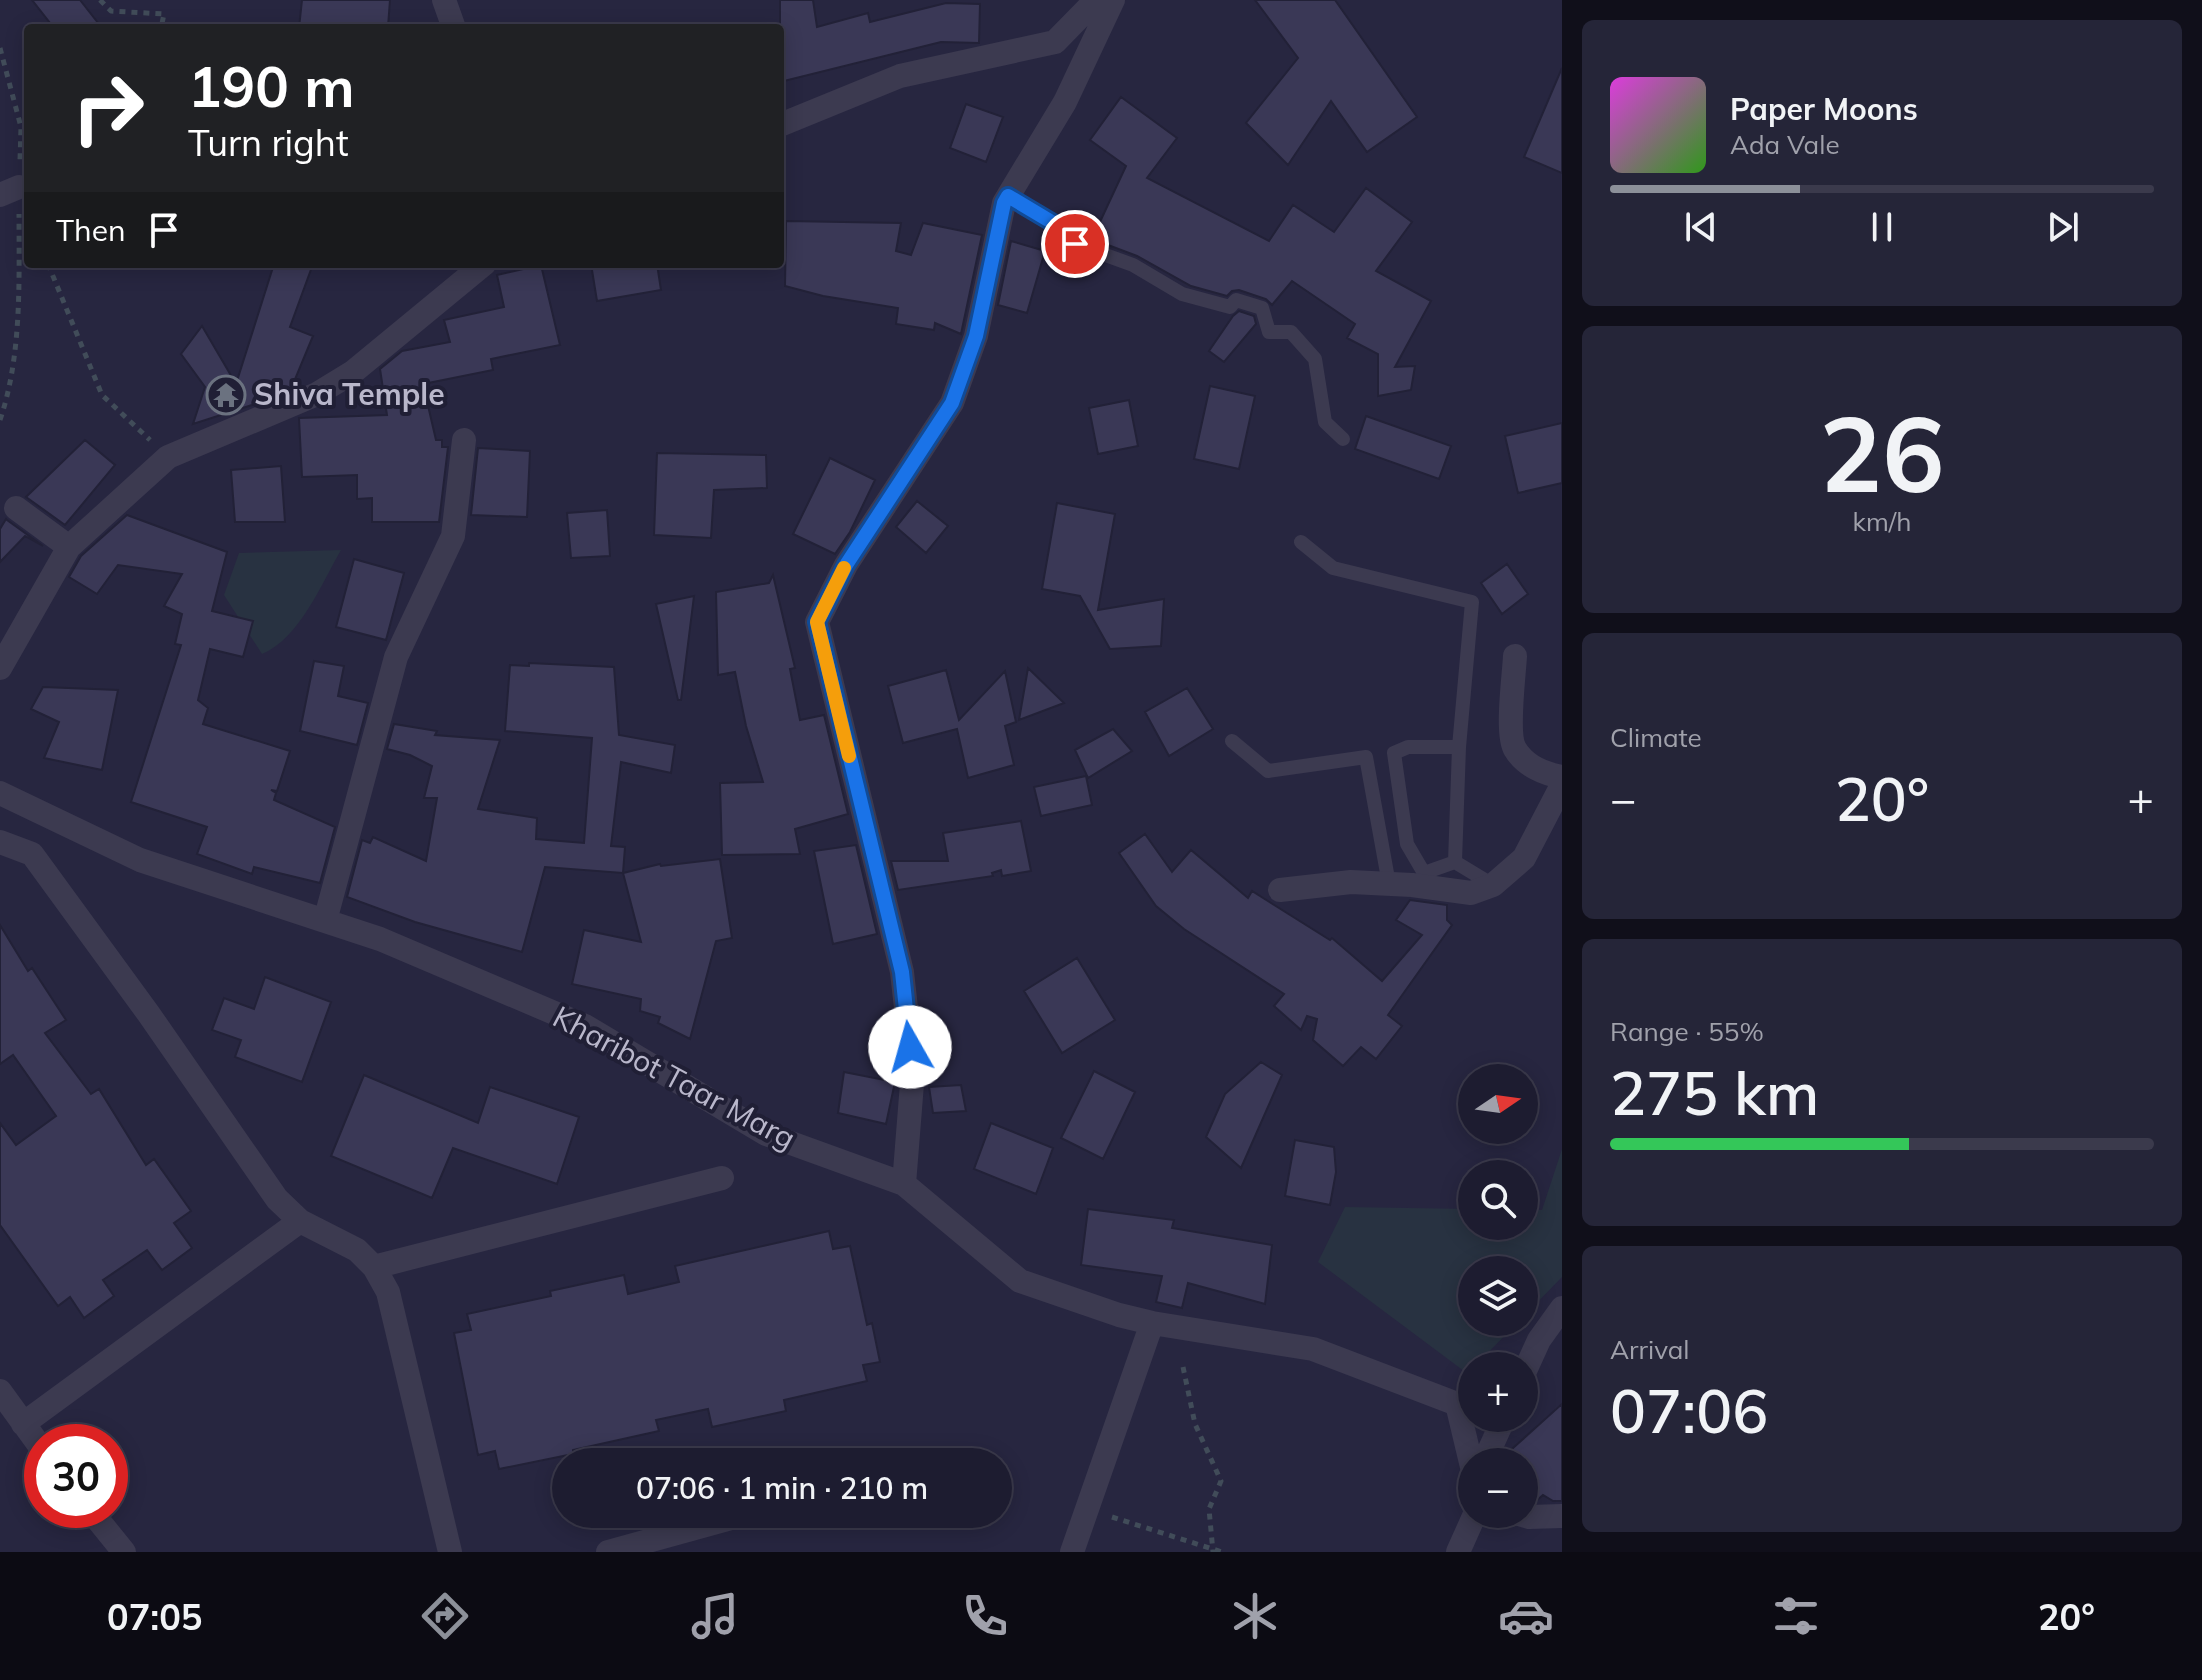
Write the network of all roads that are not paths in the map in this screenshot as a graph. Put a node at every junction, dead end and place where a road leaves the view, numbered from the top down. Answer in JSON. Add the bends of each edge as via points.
{"nodes":[{"id":1,"x":444,"y":0,"type":"edge"},
{"id":2,"x":1096,"y":0,"type":"edge"},
{"id":3,"x":1113,"y":0,"type":"edge"},
{"id":4,"x":453,"y":24,"type":"edge"},
{"id":5,"x":784,"y":123,"type":"edge"},
{"id":6,"x":1008,"y":196,"type":"junction"},
{"id":7,"x":479,"y":268,"type":"edge"},
{"id":8,"x":1343,"y":439,"type":"dead end"},
{"id":9,"x":464,"y":440,"type":"dead end"},
{"id":10,"x":16,"y":508,"type":"dead end"},
{"id":11,"x":1301,"y":542,"type":"dead end"},
{"id":12,"x":69,"y":547,"type":"junction"},
{"id":13,"x":1515,"y":656,"type":"dead end"},
{"id":14,"x":0,"y":668,"type":"edge"},
{"id":15,"x":1232,"y":741,"type":"dead end"},
{"id":16,"x":1459,"y":747,"type":"junction"},
{"id":17,"x":1562,"y":777,"type":"edge"},
{"id":18,"x":1562,"y":785,"type":"edge"},
{"id":19,"x":0,"y":793,"type":"edge"},
{"id":20,"x":0,"y":842,"type":"edge"},
{"id":21,"x":1455,"y":862,"type":"junction"},
{"id":22,"x":1389,"y":884,"type":"junction"},
{"id":23,"x":1493,"y":885,"type":"junction"},
{"id":24,"x":1280,"y":890,"type":"dead end"},
{"id":25,"x":325,"y":921,"type":"junction"},
{"id":26,"x":722,"y":1178,"type":"dead end"},
{"id":27,"x":904,"y":1184,"type":"junction"},
{"id":28,"x":300,"y":1221,"type":"junction"},
{"id":29,"x":374,"y":1267,"type":"junction"},
{"id":30,"x":1562,"y":1308,"type":"edge"},
{"id":31,"x":1152,"y":1323,"type":"junction"},
{"id":32,"x":1534,"y":1352,"type":"edge"},
{"id":33,"x":0,"y":1391,"type":"edge"},
{"id":34,"x":23,"y":1424,"type":"joint"},
{"id":35,"x":1467,"y":1448,"type":"edge"},
{"id":36,"x":1562,"y":1516,"type":"edge"},
{"id":37,"x":1538,"y":1517,"type":"edge"},
{"id":38,"x":105,"y":1528,"type":"edge"},
{"id":39,"x":695,"y":1528,"type":"edge"},
{"id":40,"x":1469,"y":1528,"type":"edge"},
{"id":41,"x":124,"y":1552,"type":"edge"},
{"id":42,"x":450,"y":1552,"type":"edge"},
{"id":43,"x":608,"y":1552,"type":"edge"},
{"id":44,"x":1072,"y":1552,"type":"edge"},
{"id":45,"x":1458,"y":1552,"type":"edge"}],
"edges":[{"from":1,"to":4,"type":"street"},
{"from":2,"to":5,"type":"street","via":[[1055,42],[900,76]]},
{"from":3,"to":6,"type":"street","via":[[1065,102]]},
{"from":6,"to":8,"type":"lane","via":[[1060,227],[1075,244],[1133,265],[1182,294],[1230,307],[1236,300],[1262,308],[1269,332],[1291,332],[1315,359],[1325,422]]},
{"from":6,"to":27,"type":"street","via":[[976,336],[952,403],[846,565],[817,622],[902,972],[913,1071]]},
{"from":7,"to":12,"type":"street","via":[[329,387],[168,457]]},
{"from":9,"to":25,"type":"street","via":[[453,536],[396,657]]},
{"from":10,"to":12,"type":"street"},
{"from":11,"to":16,"type":"lane","via":[[1333,568],[1472,602]]},
{"from":12,"to":14,"type":"street"},
{"from":13,"to":17,"type":"street","via":[[1514,749],[1545,774]]},
{"from":15,"to":22,"type":"lane","via":[[1268,771],[1366,757]]},
{"from":16,"to":21,"type":"lane"},
{"from":16,"to":21,"type":"lane","via":[[1408,747],[1394,753],[1407,844],[1424,873]]},
{"from":18,"to":23,"type":"street","via":[[1524,858]]},
{"from":19,"to":25,"type":"street","name":"Kharibot Taar Marg","via":[[140,860]]},
{"from":20,"to":28,"type":"street","via":[[32,854],[277,1199]]},
{"from":21,"to":23,"type":"lane"},
{"from":22,"to":23,"type":"street","via":[[1471,893]]},
{"from":22,"to":24,"type":"street","via":[[1351,882]]},
{"from":25,"to":27,"type":"street","name":"Kharibot Taar Marg","via":[[585,1026],[766,1134]]},
{"from":26,"to":29,"type":"street"},
{"from":27,"to":31,"type":"street","name":"Kharibot Taar Marg","via":[[1020,1281]]},
{"from":28,"to":29,"type":"street","via":[[357,1250]]},
{"from":28,"to":34,"type":"street"},
{"from":29,"to":42,"type":"street","via":[[388,1292]]},
{"from":30,"to":32,"type":"street"},
{"from":31,"to":35,"type":"street","name":"Kharibot Taar Marg","via":[[1313,1349],[1457,1404]]},
{"from":31,"to":44,"type":"street"},
{"from":33,"to":34,"type":"street"},
{"from":36,"to":37,"type":"street"},
{"from":38,"to":41,"type":"street"},
{"from":39,"to":43,"type":"street"},
{"from":40,"to":45,"type":"street"}]}
